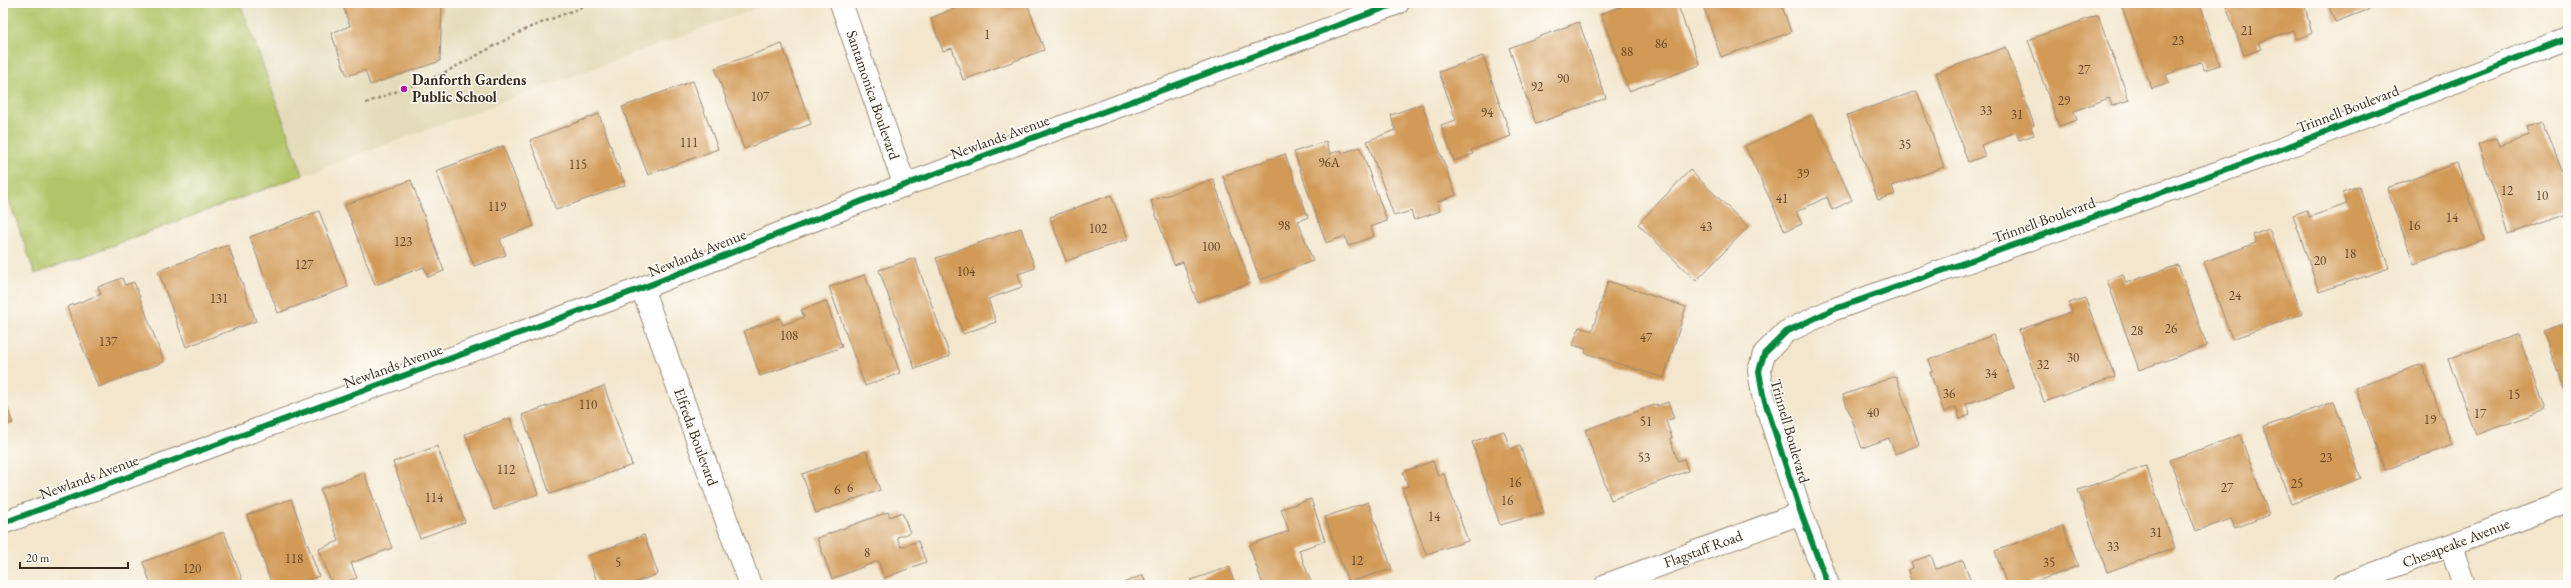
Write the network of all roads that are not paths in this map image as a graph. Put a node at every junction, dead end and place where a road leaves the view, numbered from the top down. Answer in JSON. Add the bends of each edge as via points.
{"nodes":[{"id":1,"x":841,"y":3,"type":"edge"},
{"id":2,"x":1398,"y":3,"type":"edge"},
{"id":3,"x":2568,"y":38,"type":"edge"},
{"id":4,"x":906,"y":186,"type":"junction"},
{"id":5,"x":642,"y":288,"type":"junction"},
{"id":6,"x":2568,"y":501,"type":"edge"},
{"id":7,"x":1800,"y":513,"type":"junction"},
{"id":8,"x":3,"y":523,"type":"edge"},
{"id":9,"x":2451,"y":546,"type":"junction"},
{"id":10,"x":750,"y":585,"type":"edge"},
{"id":11,"x":1606,"y":585,"type":"edge"},
{"id":12,"x":1828,"y":585,"type":"edge"},
{"id":13,"x":2344,"y":585,"type":"edge"},
{"id":14,"x":2464,"y":585,"type":"edge"}],
"edges":[{"from":1,"to":4,"type":"street","name":"Santamonica Boulevard"},
{"from":2,"to":4,"type":"street","name":"Newlands Avenue"},
{"from":3,"to":7,"type":"street","name":"Trinnell Boulevard","via":[[2261,157],[1832,310],[1786,332],[1764,354],[1759,371],[1763,395]]},
{"from":4,"to":5,"type":"street","name":"Newlands Avenue"},
{"from":5,"to":8,"type":"street","name":"Newlands Avenue"},
{"from":5,"to":10,"type":"street","name":"Elfreda Boulevard"},
{"from":6,"to":9,"type":"street","name":"Chesapeake Avenue"},
{"from":7,"to":11,"type":"street","name":"Flagstaff Road"},
{"from":7,"to":12,"type":"street","name":"Trinnell Boulevard"},
{"from":9,"to":13,"type":"street","name":"Chesapeake Avenue"},
{"from":9,"to":14,"type":"street"}]}
